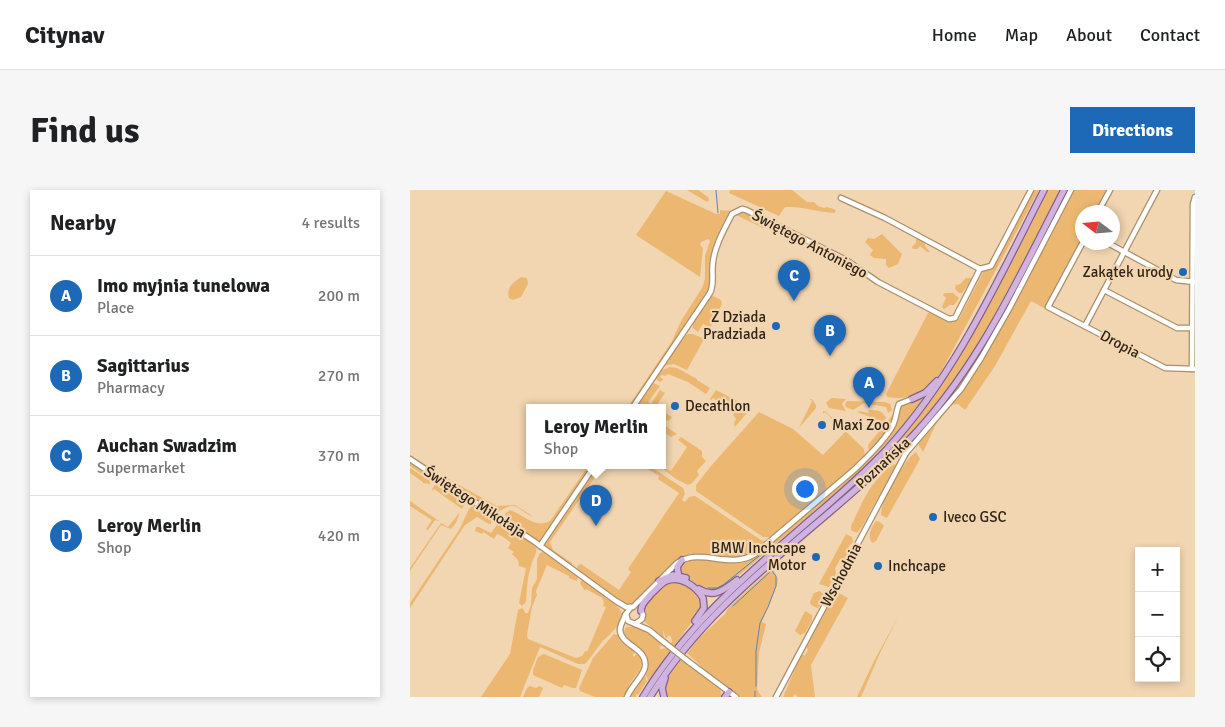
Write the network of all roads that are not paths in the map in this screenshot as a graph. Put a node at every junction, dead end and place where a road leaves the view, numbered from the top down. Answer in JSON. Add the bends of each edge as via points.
{"nodes":[{"id":1,"x":1031,"y":190,"type":"edge"},
{"id":2,"x":1044,"y":190,"type":"edge"},
{"id":3,"x":1064,"y":190,"type":"edge"},
{"id":4,"x":1071,"y":190,"type":"edge"},
{"id":5,"x":1110,"y":190,"type":"edge"},
{"id":6,"x":1157,"y":190,"type":"edge"},
{"id":7,"x":1195,"y":197,"type":"edge"},
{"id":8,"x":841,"y":198,"type":"dead end"},
{"id":9,"x":1102,"y":205,"type":"edge"},
{"id":10,"x":1194,"y":211,"type":"edge"},
{"id":11,"x":1078,"y":250,"type":"edge"},
{"id":12,"x":1120,"y":250,"type":"edge"},
{"id":13,"x":1124,"y":252,"type":"junction"},
{"id":14,"x":980,"y":269,"type":"junction"},
{"id":15,"x":1194,"y":282,"type":"edge"},
{"id":16,"x":1104,"y":290,"type":"junction"},
{"id":17,"x":1085,"y":326,"type":"junction"},
{"id":18,"x":1192,"y":328,"type":"junction"},
{"id":19,"x":1194,"y":369,"type":"edge"},
{"id":20,"x":945,"y":373,"type":"junction"},
{"id":21,"x":912,"y":399,"type":"joint"},
{"id":22,"x":635,"y":404,"type":"edge"},
{"id":23,"x":410,"y":459,"type":"edge"},
{"id":24,"x":591,"y":469,"type":"edge"},
{"id":25,"x":540,"y":546,"type":"junction"},
{"id":26,"x":682,"y":560,"type":"junction"},
{"id":27,"x":758,"y":566,"type":"junction"},
{"id":28,"x":680,"y":578,"type":"junction"},
{"id":29,"x":659,"y":581,"type":"junction"},
{"id":30,"x":616,"y":601,"type":"junction"},
{"id":31,"x":632,"y":607,"type":"junction"},
{"id":32,"x":641,"y":611,"type":"junction"},
{"id":33,"x":626,"y":615,"type":"junction"},
{"id":34,"x":642,"y":618,"type":"junction"},
{"id":35,"x":632,"y":623,"type":"junction"},
{"id":36,"x":649,"y":630,"type":"junction"},
{"id":37,"x":621,"y":632,"type":"junction"},
{"id":38,"x":678,"y":647,"type":"junction"},
{"id":39,"x":670,"y":667,"type":"junction"},
{"id":40,"x":728,"y":695,"type":"edge"},
{"id":41,"x":627,"y":697,"type":"edge"},
{"id":42,"x":643,"y":697,"type":"edge"},
{"id":43,"x":650,"y":697,"type":"edge"},
{"id":44,"x":664,"y":697,"type":"edge"},
{"id":45,"x":736,"y":697,"type":"edge"},
{"id":46,"x":776,"y":697,"type":"edge"}],
"edges":[{"from":1,"to":14,"type":"street","via":[[991,266]]},
{"from":2,"to":20,"type":"main road","name":"Poznańska"},
{"from":3,"to":39,"type":"main road","name":"Poznańska","via":[[984,340],[936,409],[892,456],[720,608]]},
{"from":4,"to":46,"type":"street","name":"Wschodnia","via":[[981,358],[961,389],[906,454]]},
{"from":5,"to":9,"type":"street"},
{"from":6,"to":13,"type":"street"},
{"from":7,"to":10,"type":"street"},
{"from":8,"to":14,"type":"street"},
{"from":10,"to":15,"type":"street"},
{"from":11,"to":17,"type":"street","name":"Dropia","via":[[1048,307]]},
{"from":12,"to":13,"type":"street"},
{"from":13,"to":15,"type":"street","via":[[1176,280]]},
{"from":13,"to":16,"type":"street"},
{"from":14,"to":22,"type":"street","name":"Świętego Antoniego","via":[[955,318],[949,319],[788,230],[746,210],[736,211],[715,250],[710,293]]},
{"from":15,"to":18,"type":"street"},
{"from":16,"to":17,"type":"street"},
{"from":16,"to":18,"type":"street","via":[[1177,328]]},
{"from":17,"to":19,"type":"street","name":"Dropia","via":[[1165,368]]},
{"from":18,"to":19,"type":"street"},
{"from":20,"to":21,"type":"main road","via":[[926,392]]},
{"from":20,"to":27,"type":"main road","name":"Poznańska","via":[[882,454]]},
{"from":21,"to":26,"type":"street","via":[[900,404],[891,430],[862,462],[755,554],[738,561],[693,556]]},
{"from":23,"to":25,"type":"street","name":"Świętego Mikołaja"},
{"from":24,"to":25,"type":"street"},
{"from":25,"to":30,"type":"street"},
{"from":26,"to":28,"type":"main road","via":[[677,567]]},
{"from":26,"to":29,"type":"street"},
{"from":27,"to":28,"type":"main road","via":[[715,594],[704,592],[687,578]]},
{"from":27,"to":38,"type":"main road","name":"Poznańska"},
{"from":28,"to":29,"type":"main road","via":[[670,576]]},
{"from":28,"to":32,"type":"main road","via":[[662,584],[643,603]]},
{"from":28,"to":38,"type":"main road","via":[[700,594],[705,605]]},
{"from":29,"to":31,"type":"street"},
{"from":30,"to":31,"type":"street"},
{"from":30,"to":33,"type":"street"},
{"from":31,"to":32,"type":"street"},
{"from":31,"to":33,"type":"street"},
{"from":32,"to":34,"type":"street"},
{"from":33,"to":35,"type":"street"},
{"from":33,"to":37,"type":"street","via":[[620,626]]},
{"from":34,"to":35,"type":"street"},
{"from":34,"to":36,"type":"street"},
{"from":35,"to":36,"type":"street"},
{"from":35,"to":37,"type":"street","via":[[626,624]]},
{"from":36,"to":40,"type":"street","bridge":true},
{"from":37,"to":41,"type":"street","via":[[624,639],[642,654],[645,663],[643,673]]},
{"from":38,"to":42,"type":"main road","name":"Poznańska"},
{"from":39,"to":43,"type":"main road","name":"Poznańska"},
{"from":39,"to":44,"type":"main road","via":[[662,688]]},
{"from":40,"to":45,"type":"street"}]}
